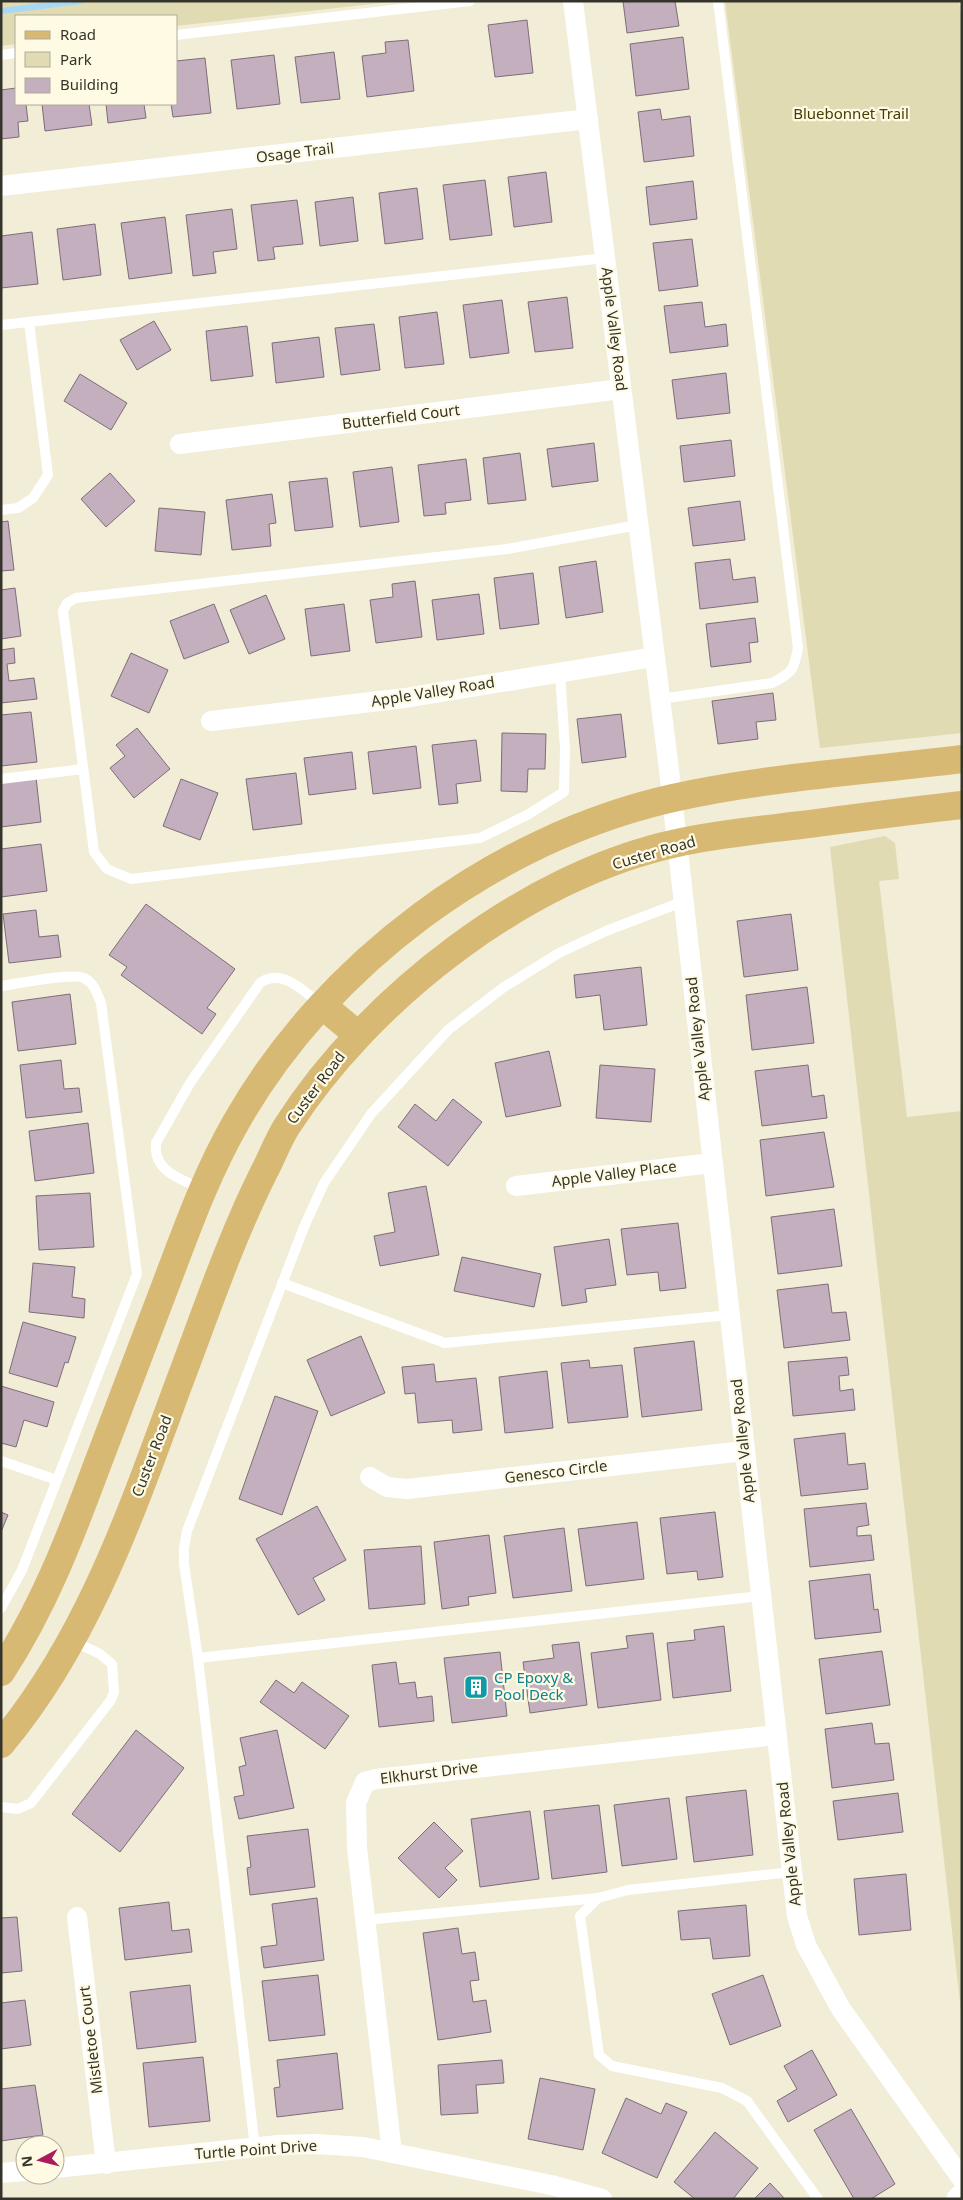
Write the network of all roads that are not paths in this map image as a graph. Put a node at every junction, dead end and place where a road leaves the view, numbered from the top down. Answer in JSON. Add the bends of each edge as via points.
{"nodes":[{"id":1,"x":470,"y":1,"type":"edge"},
{"id":2,"x":573,"y":1,"type":"edge"},
{"id":3,"x":718,"y":1,"type":"edge"},
{"id":4,"x":178,"y":35,"type":"edge"},
{"id":5,"x":15,"y":54,"type":"edge"},
{"id":6,"x":1,"y":55,"type":"edge"},
{"id":7,"x":588,"y":119,"type":"junction"},
{"id":8,"x":1,"y":186,"type":"edge"},
{"id":9,"x":605,"y":258,"type":"junction"},
{"id":10,"x":29,"y":322,"type":"junction"},
{"id":11,"x":1,"y":325,"type":"edge"},
{"id":12,"x":622,"y":389,"type":"junction"},
{"id":13,"x":180,"y":444,"type":"dead end"},
{"id":14,"x":1,"y":510,"type":"edge"},
{"id":15,"x":638,"y":525,"type":"junction"},
{"id":16,"x":654,"y":657,"type":"junction"},
{"id":17,"x":560,"y":672,"type":"junction"},
{"id":18,"x":660,"y":699,"type":"junction"},
{"id":19,"x":211,"y":721,"type":"dead end"},
{"id":20,"x":962,"y":759,"type":"edge"},
{"id":21,"x":83,"y":769,"type":"junction"},
{"id":22,"x":1,"y":779,"type":"edge"},
{"id":23,"x":672,"y":799,"type":"junction"},
{"id":24,"x":962,"y":805,"type":"edge"},
{"id":25,"x":676,"y":843,"type":"junction"},
{"id":26,"x":682,"y":902,"type":"junction"},
{"id":27,"x":1,"y":986,"type":"edge"},
{"id":28,"x":322,"y":1005,"type":"junction"},
{"id":29,"x":358,"y":1035,"type":"junction"},
{"id":30,"x":712,"y":1163,"type":"junction"},
{"id":31,"x":516,"y":1186,"type":"dead end"},
{"id":32,"x":203,"y":1189,"type":"junction"},
{"id":33,"x":282,"y":1283,"type":"junction"},
{"id":34,"x":729,"y":1315,"type":"junction"},
{"id":35,"x":744,"y":1450,"type":"junction"},
{"id":36,"x":1,"y":1461,"type":"edge"},
{"id":37,"x":370,"y":1477,"type":"dead end"},
{"id":38,"x":57,"y":1480,"type":"junction"},
{"id":39,"x":760,"y":1596,"type":"junction"},
{"id":40,"x":1,"y":1608,"type":"edge"},
{"id":41,"x":73,"y":1641,"type":"junction"},
{"id":42,"x":198,"y":1658,"type":"junction"},
{"id":43,"x":1,"y":1672,"type":"edge"},
{"id":44,"x":776,"y":1735,"type":"junction"},
{"id":45,"x":1,"y":1744,"type":"edge"},
{"id":46,"x":1,"y":1807,"type":"edge"},
{"id":47,"x":792,"y":1872,"type":"junction"},
{"id":48,"x":598,"y":1898,"type":"junction"},
{"id":49,"x":77,"y":1917,"type":"dead end"},
{"id":50,"x":365,"y":1920,"type":"junction"},
{"id":51,"x":256,"y":2148,"type":"junction"},
{"id":52,"x":392,"y":2154,"type":"junction"},
{"id":53,"x":106,"y":2164,"type":"junction"},
{"id":54,"x":65,"y":2167,"type":"edge"},
{"id":55,"x":15,"y":2172,"type":"edge"},
{"id":56,"x":1,"y":2173,"type":"edge"},
{"id":57,"x":962,"y":2179,"type":"edge"},
{"id":58,"x":962,"y":2196,"type":"edge"},
{"id":59,"x":602,"y":2199,"type":"edge"},
{"id":60,"x":818,"y":2199,"type":"edge"},
{"id":61,"x":958,"y":2199,"type":"edge"}],
"edges":[{"from":1,"to":4,"type":"lane"},
{"from":2,"to":7,"type":"street","name":"Apple Valley Road"},
{"from":3,"to":18,"type":"lane","via":[[798,648],[795,666],[788,675],[772,683]]},
{"from":5,"to":6,"type":"lane"},
{"from":7,"to":8,"type":"street","name":"Osage Trail"},
{"from":7,"to":9,"type":"street","name":"Apple Valley Road"},
{"from":9,"to":10,"type":"lane"},
{"from":9,"to":12,"type":"street","name":"Apple Valley Road"},
{"from":10,"to":11,"type":"lane"},
{"from":10,"to":14,"type":"lane","via":[[48,475],[33,498],[18,508]]},
{"from":12,"to":13,"type":"street","name":"Butterfield Court"},
{"from":12,"to":15,"type":"street","name":"Apple Valley Road"},
{"from":15,"to":16,"type":"street","name":"Apple Valley Road"},
{"from":15,"to":21,"type":"lane","via":[[507,549],[76,598],[68,603],[64,612]]},
{"from":16,"to":17,"type":"street","name":"Apple Valley Road"},
{"from":16,"to":18,"type":"street","name":"Apple Valley Road"},
{"from":17,"to":19,"type":"street","name":"Apple Valley Road","via":[[405,698]]},
{"from":17,"to":21,"type":"lane","via":[[564,792],[480,838],[131,878],[107,869],[94,852]]},
{"from":18,"to":23,"type":"street","name":"Apple Valley Road"},
{"from":20,"to":23,"type":"main road","via":[[748,785]]},
{"from":21,"to":22,"type":"lane"},
{"from":23,"to":25,"type":"street","name":"Apple Valley Road"},
{"from":23,"to":28,"type":"main road","via":[[589,825],[542,844],[455,892],[400,932]]},
{"from":24,"to":25,"type":"main road","name":"Custer Road"},
{"from":25,"to":26,"type":"street","name":"Apple Valley Road"},
{"from":25,"to":29,"type":"main road","name":"Custer Road","via":[[590,872],[524,905],[433,966]]},
{"from":26,"to":30,"type":"street","name":"Apple Valley Road"},
{"from":26,"to":33,"type":"lane","via":[[559,953],[504,987],[448,1030],[371,1114],[324,1183]]},
{"from":27,"to":38,"type":"lane","via":[[64,977],[83,977],[94,986],[101,1003],[137,1274]]},
{"from":28,"to":29,"type":"main road"},
{"from":28,"to":32,"type":"main road","via":[[257,1088]]},
{"from":28,"to":32,"type":"lane","via":[[288,980],[268,977],[260,983],[190,1083],[156,1143],[156,1158],[168,1173]]},
{"from":29,"to":41,"type":"main road","name":"Custer Road","via":[[286,1128],[242,1216],[113,1559]]},
{"from":30,"to":31,"type":"street","name":"Apple Valley Place"},
{"from":30,"to":34,"type":"street","name":"Apple Valley Road"},
{"from":32,"to":43,"type":"main road","via":[[61,1562]]},
{"from":33,"to":34,"type":"lane","via":[[445,1343]]},
{"from":33,"to":42,"type":"lane","via":[[187,1531],[184,1564]]},
{"from":34,"to":35,"type":"street","name":"Apple Valley Road"},
{"from":35,"to":37,"type":"street","name":"Genesco Circle","via":[[407,1489],[387,1487]]},
{"from":35,"to":39,"type":"street","name":"Apple Valley Road"},
{"from":36,"to":38,"type":"lane"},
{"from":38,"to":40,"type":"lane","via":[[22,1570]]},
{"from":39,"to":42,"type":"lane"},
{"from":39,"to":44,"type":"street","name":"Apple Valley Road"},
{"from":41,"to":45,"type":"main road","name":"Custer Road","via":[[28,1712]]},
{"from":41,"to":46,"type":"lane","via":[[100,1654],[112,1664],[114,1692],[111,1700],[31,1803],[18,1809]]},
{"from":42,"to":51,"type":"lane"},
{"from":44,"to":47,"type":"street","name":"Apple Valley Road"},
{"from":44,"to":50,"type":"street","name":"Elkhurst Drive","via":[[365,1782],[356,1803]]},
{"from":47,"to":48,"type":"lane","via":[[628,1890]]},
{"from":47,"to":57,"type":"street","name":"Apple Valley Road","via":[[797,1916],[806,1945],[842,2009]]},
{"from":48,"to":50,"type":"lane"},
{"from":48,"to":60,"type":"lane","via":[[580,1916],[599,2055],[612,2066],[722,2088],[748,2101]]},
{"from":49,"to":53,"type":"street","name":"Mistletoe Court"},
{"from":50,"to":52,"type":"street","name":"Elkhurst Drive"},
{"from":51,"to":52,"type":"street","name":"Turtle Point Drive","via":[[316,2144],[363,2147]]},
{"from":51,"to":53,"type":"street","name":"Turtle Point Drive"},
{"from":52,"to":59,"type":"street","name":"Turtle Point Drive","via":[[551,2185]]},
{"from":53,"to":54,"type":"street","name":"Turtle Point Drive"},
{"from":55,"to":56,"type":"street"},
{"from":58,"to":61,"type":"street"}]}
